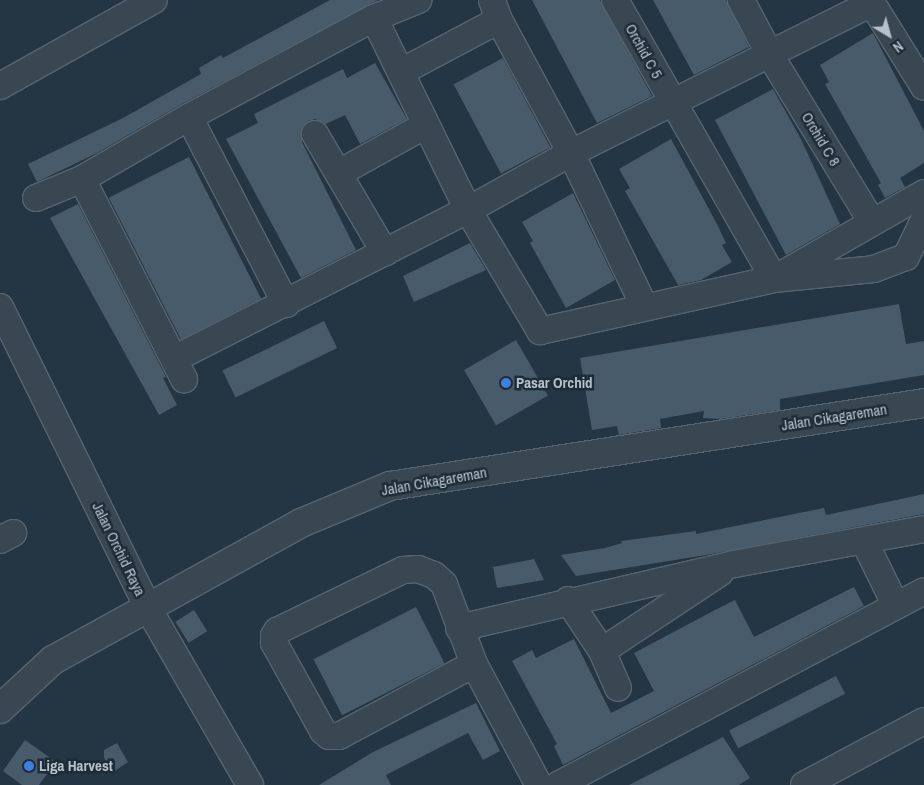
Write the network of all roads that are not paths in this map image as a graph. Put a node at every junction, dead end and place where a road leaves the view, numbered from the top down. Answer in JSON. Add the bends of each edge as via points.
{"nodes":[{"id":1,"x":154,"y":0,"type":"edge"},
{"id":2,"x":418,"y":0,"type":"edge"},
{"id":3,"x":615,"y":0,"type":"edge"},
{"id":4,"x":741,"y":0,"type":"edge"},
{"id":5,"x":871,"y":2,"type":"edge"},
{"id":6,"x":495,"y":10,"type":"edge"},
{"id":7,"x":374,"y":18,"type":"junction"},
{"id":8,"x":770,"y":55,"type":"junction"},
{"id":9,"x":401,"y":72,"type":"junction"},
{"id":10,"x":0,"y":86,"type":"edge"},
{"id":11,"x":924,"y":87,"type":"edge"},
{"id":12,"x":672,"y":102,"type":"junction"},
{"id":13,"x":189,"y":117,"type":"junction"},
{"id":14,"x":426,"y":125,"type":"junction"},
{"id":15,"x":315,"y":134,"type":"dead end"},
{"id":16,"x":571,"y":153,"type":"junction"},
{"id":17,"x":339,"y":173,"type":"junction"},
{"id":18,"x":82,"y":179,"type":"junction"},
{"id":19,"x":924,"y":193,"type":"edge"},
{"id":20,"x":36,"y":198,"type":"dead end"},
{"id":21,"x":468,"y":210,"type":"junction"},
{"id":22,"x":924,"y":220,"type":"edge"},
{"id":23,"x":872,"y":222,"type":"junction"},
{"id":24,"x":384,"y":253,"type":"junction"},
{"id":25,"x":774,"y":279,"type":"junction"},
{"id":26,"x":286,"y":304,"type":"junction"},
{"id":27,"x":644,"y":306,"type":"junction"},
{"id":28,"x":0,"y":308,"type":"edge"},
{"id":29,"x":924,"y":402,"type":"edge"},
{"id":30,"x":924,"y":529,"type":"edge"},
{"id":31,"x":864,"y":541,"type":"junction"},
{"id":32,"x":734,"y":564,"type":"junction"},
{"id":33,"x":924,"y":591,"type":"edge"},
{"id":34,"x":568,"y":600,"type":"junction"},
{"id":35,"x":896,"y":606,"type":"junction"},
{"id":36,"x":148,"y":608,"type":"junction"},
{"id":37,"x":459,"y":628,"type":"junction"},
{"id":38,"x":602,"y":651,"type":"junction"},
{"id":39,"x":474,"y":664,"type":"junction"},
{"id":40,"x":618,"y":688,"type":"dead end"},
{"id":41,"x":0,"y":709,"type":"edge"},
{"id":42,"x":924,"y":721,"type":"edge"},
{"id":43,"x":250,"y":785,"type":"edge"},
{"id":44,"x":538,"y":785,"type":"edge"},
{"id":45,"x":558,"y":785,"type":"edge"},
{"id":46,"x":804,"y":785,"type":"edge"}],
"edges":[{"from":1,"to":10,"type":"street"},
{"from":2,"to":7,"type":"street"},
{"from":3,"to":12,"type":"street","name":"Orchid C 5"},
{"from":4,"to":8,"type":"street","name":"Orchid C 8"},
{"from":5,"to":8,"type":"street"},
{"from":5,"to":11,"type":"street"},
{"from":6,"to":9,"type":"street"},
{"from":6,"to":16,"type":"street"},
{"from":7,"to":9,"type":"street"},
{"from":7,"to":13,"type":"street"},
{"from":8,"to":12,"type":"street"},
{"from":8,"to":23,"type":"street","name":"Orchid C 8"},
{"from":9,"to":14,"type":"street"},
{"from":12,"to":16,"type":"street"},
{"from":12,"to":25,"type":"street","name":"Orchid C 5"},
{"from":13,"to":18,"type":"street"},
{"from":13,"to":26,"type":"street"},
{"from":14,"to":17,"type":"street"},
{"from":14,"to":21,"type":"street"},
{"from":15,"to":17,"type":"street"},
{"from":16,"to":21,"type":"street"},
{"from":16,"to":27,"type":"street"},
{"from":17,"to":24,"type":"street"},
{"from":18,"to":20,"type":"street"},
{"from":18,"to":26,"type":"street","via":[[180,368]]},
{"from":19,"to":23,"type":"street"},
{"from":21,"to":24,"type":"street"},
{"from":21,"to":27,"type":"street","via":[[540,331]]},
{"from":22,"to":25,"type":"street","via":[[915,245],[906,257],[897,262],[874,269]]},
{"from":23,"to":25,"type":"street"},
{"from":24,"to":26,"type":"street"},
{"from":25,"to":27,"type":"street"},
{"from":28,"to":36,"type":"street","name":"Jalan Orchid Raya"},
{"from":29,"to":36,"type":"street","name":"Jalan Cikagareman","via":[[390,486],[301,523]]},
{"from":30,"to":31,"type":"street"},
{"from":31,"to":32,"type":"street"},
{"from":31,"to":35,"type":"street"},
{"from":32,"to":34,"type":"street"},
{"from":32,"to":38,"type":"street"},
{"from":33,"to":35,"type":"street"},
{"from":34,"to":37,"type":"street"},
{"from":34,"to":38,"type":"street"},
{"from":35,"to":45,"type":"street"},
{"from":36,"to":41,"type":"street","name":"Jalan Cikagareman","via":[[52,660]]},
{"from":36,"to":43,"type":"street","name":"Jalan Orchid Raya"},
{"from":37,"to":39,"type":"street"},
{"from":37,"to":39,"type":"street","via":[[444,584],[434,575],[418,569],[403,570],[277,631],[274,642],[323,731],[329,736],[339,736]]},
{"from":38,"to":40,"type":"street"},
{"from":39,"to":44,"type":"street"},
{"from":42,"to":46,"type":"street"}]}
